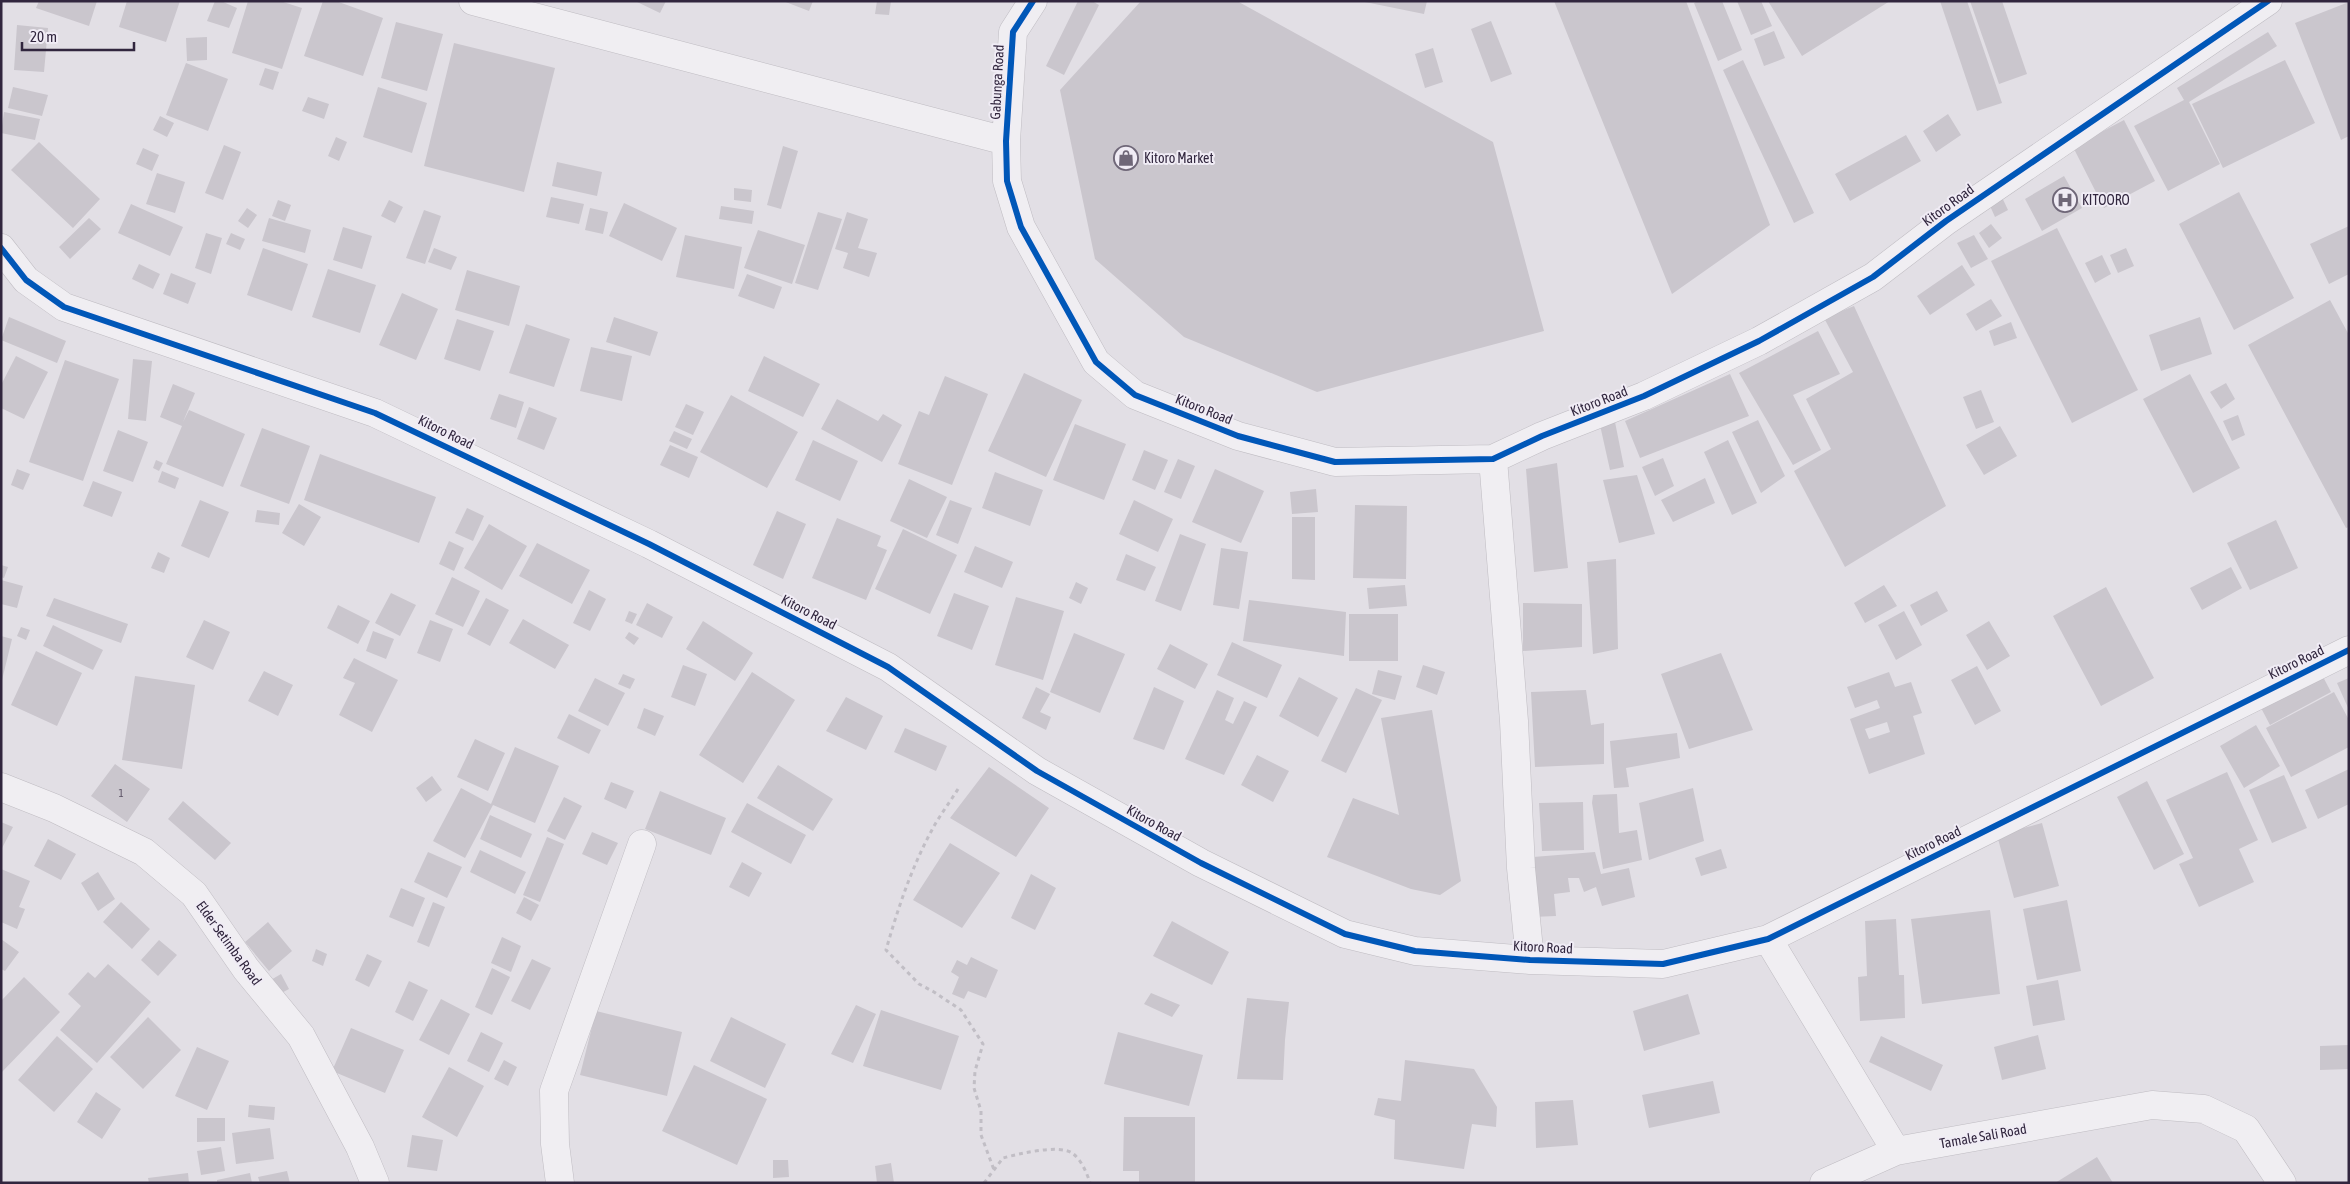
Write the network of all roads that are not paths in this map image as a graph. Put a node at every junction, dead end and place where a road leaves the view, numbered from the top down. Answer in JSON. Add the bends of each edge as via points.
{"nodes":[{"id":1,"x":473,"y":1,"type":"edge"},
{"id":2,"x":1034,"y":1,"type":"edge"},
{"id":3,"x":2268,"y":1,"type":"edge"},
{"id":4,"x":1006,"y":140,"type":"junction"},
{"id":5,"x":1,"y":248,"type":"edge"},
{"id":6,"x":1493,"y":459,"type":"junction"},
{"id":7,"x":2349,"y":650,"type":"edge"},
{"id":8,"x":1,"y":787,"type":"edge"},
{"id":9,"x":642,"y":844,"type":"dead end"},
{"id":10,"x":1768,"y":939,"type":"junction"},
{"id":11,"x":1530,"y":960,"type":"junction"},
{"id":12,"x":1896,"y":1151,"type":"junction"},
{"id":13,"x":375,"y":1183,"type":"edge"},
{"id":14,"x":560,"y":1183,"type":"edge"},
{"id":15,"x":1824,"y":1183,"type":"edge"},
{"id":16,"x":2282,"y":1183,"type":"edge"}],
"edges":[{"from":1,"to":4,"type":"street"},
{"from":2,"to":4,"type":"street","name":"Gabunga Road","via":[[1013,32]]},
{"from":3,"to":6,"type":"street","name":"Kitoro Road","via":[[1946,221],[1873,277],[1732,354],[1644,396]]},
{"from":4,"to":6,"type":"street","name":"Kitoro Road","via":[[1008,181],[1021,227],[1096,362],[1135,395],[1238,436],[1335,462]]},
{"from":5,"to":11,"type":"street","name":"Kitoro Road","via":[[26,280],[64,307],[375,413],[649,544],[888,667],[1037,772],[1201,863],[1345,934],[1415,951]]},
{"from":6,"to":11,"type":"street"},
{"from":7,"to":10,"type":"street","name":"Kitoro Road"},
{"from":8,"to":13,"type":"street","name":"Elder Setimba Road","via":[[54,808],[144,852],[194,894],[246,969],[301,1036],[360,1147]]},
{"from":9,"to":14,"type":"street","via":[[554,1091]]},
{"from":10,"to":11,"type":"street","name":"Kitoro Road","via":[[1663,964]]},
{"from":10,"to":12,"type":"street"},
{"from":12,"to":15,"type":"street","name":"Tamale Sali Road"},
{"from":12,"to":16,"type":"street","name":"Tamale Sali Road","via":[[2152,1105],[2204,1109],[2246,1129]]}]}
